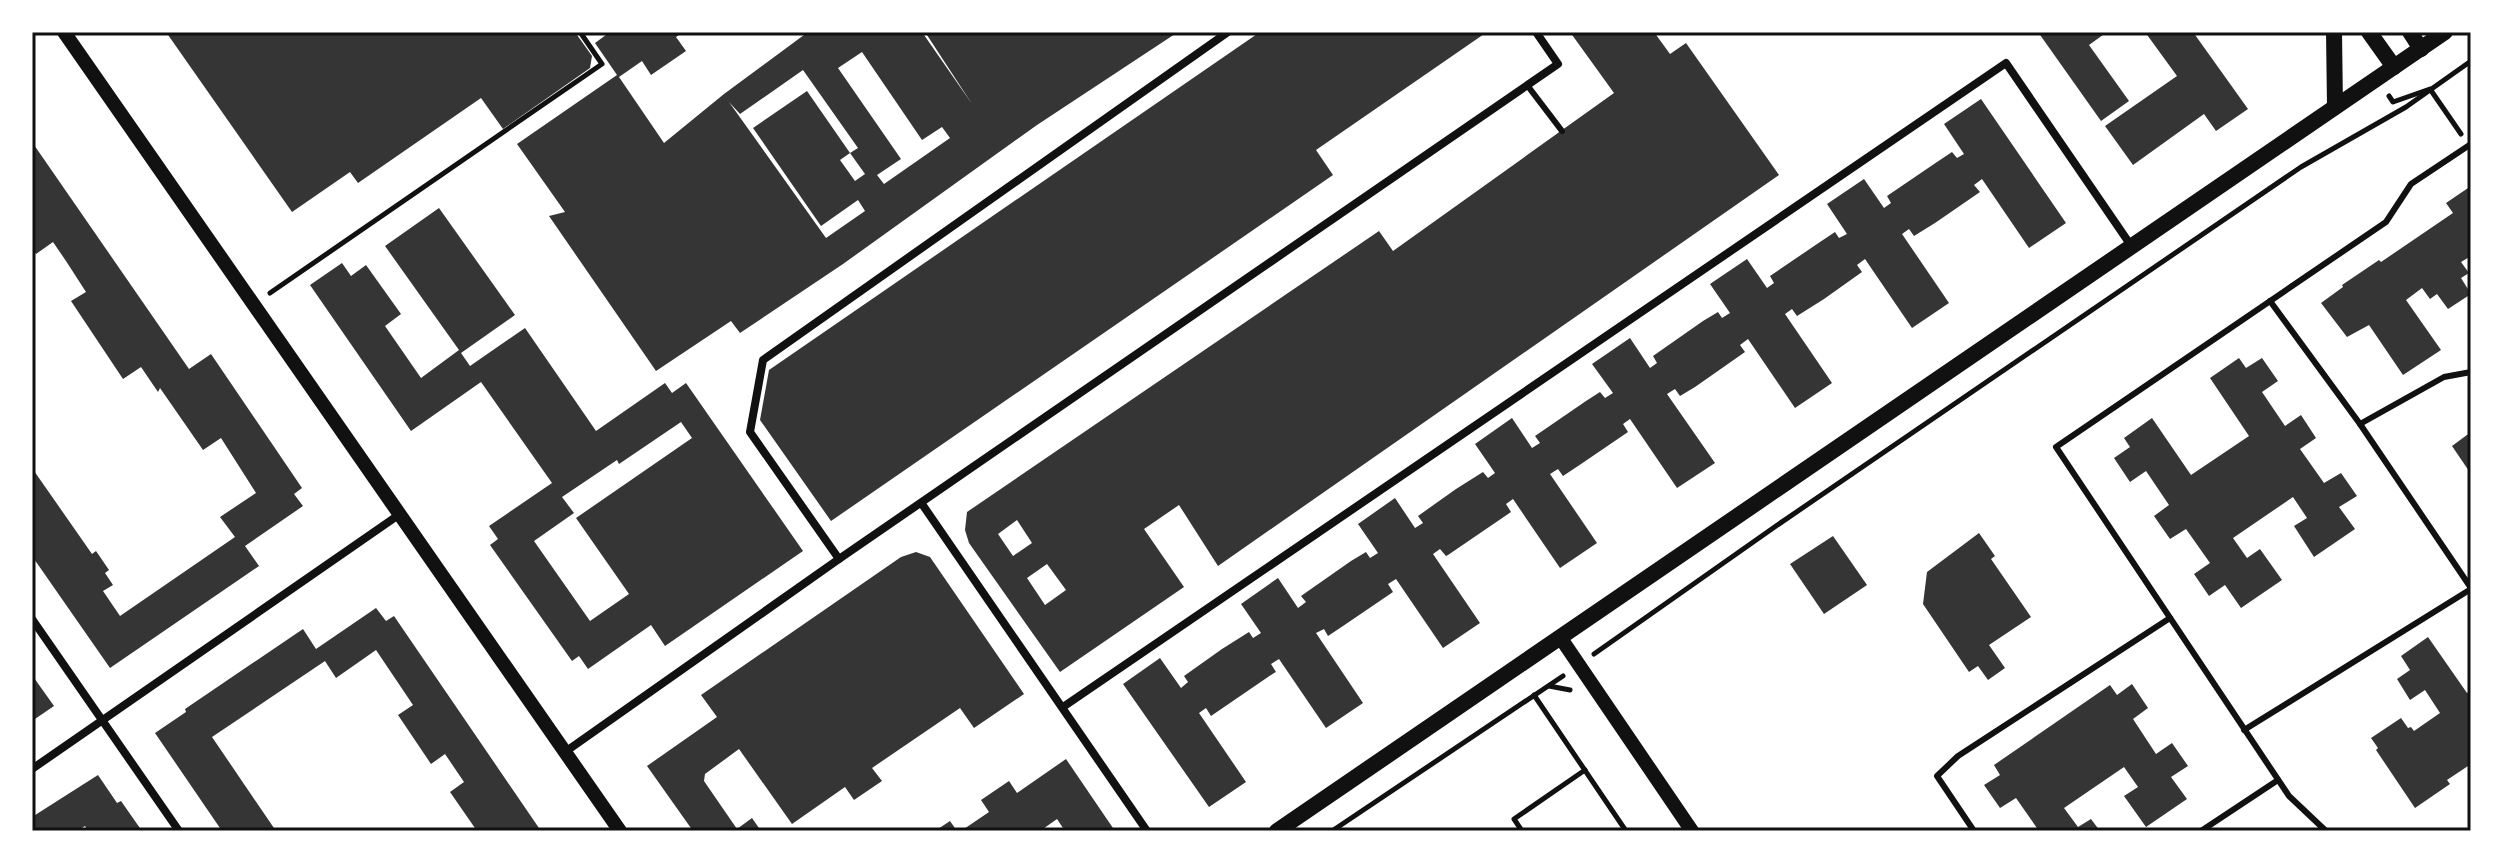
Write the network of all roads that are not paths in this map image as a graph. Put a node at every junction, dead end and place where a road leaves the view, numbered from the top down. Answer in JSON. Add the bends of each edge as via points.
{"nodes":[{"id":1,"x":64,"y":32,"type":"edge"},
{"id":2,"x":1228,"y":32,"type":"edge"},
{"id":3,"x":1536,"y":32,"type":"edge"},
{"id":4,"x":2334,"y":32,"type":"edge"},
{"id":5,"x":2369,"y":32,"type":"edge"},
{"id":6,"x":2410,"y":32,"type":"edge"},
{"id":7,"x":2445,"y":32,"type":"edge"},
{"id":8,"x":2421,"y":49,"type":"junction"},
{"id":9,"x":2394,"y":67,"type":"junction"},
{"id":10,"x":1527,"y":85,"type":"junction"},
{"id":11,"x":2335,"y":107,"type":"junction"},
{"id":12,"x":1562,"y":131,"type":"dead end"},
{"id":13,"x":2470,"y":144,"type":"edge"},
{"id":14,"x":2132,"y":248,"type":"junction"},
{"id":15,"x":2270,"y":301,"type":"junction"},
{"id":16,"x":2471,"y":372,"type":"edge"},
{"id":17,"x":2360,"y":424,"type":"junction"},
{"id":18,"x":922,"y":504,"type":"junction"},
{"id":19,"x":400,"y":514,"type":"junction"},
{"id":20,"x":839,"y":559,"type":"junction"},
{"id":21,"x":2471,"y":588,"type":"edge"},
{"id":22,"x":2170,"y":618,"type":"junction"},
{"id":23,"x":32,"y":619,"type":"edge"},
{"id":24,"x":1560,"y":637,"type":"junction"},
{"id":25,"x":1063,"y":707,"type":"junction"},
{"id":26,"x":102,"y":720,"type":"junction"},
{"id":27,"x":2244,"y":730,"type":"junction"},
{"id":28,"x":565,"y":752,"type":"junction"},
{"id":29,"x":32,"y":769,"type":"edge"},
{"id":30,"x":2278,"y":780,"type":"junction"},
{"id":31,"x":179,"y":831,"type":"edge"},
{"id":32,"x":620,"y":831,"type":"edge"},
{"id":33,"x":1147,"y":831,"type":"edge"},
{"id":34,"x":1277,"y":831,"type":"edge"},
{"id":35,"x":1692,"y":831,"type":"edge"},
{"id":36,"x":1974,"y":831,"type":"edge"},
{"id":37,"x":2201,"y":831,"type":"edge"},
{"id":38,"x":2326,"y":831,"type":"edge"}],
"edges":[{"from":1,"to":19,"type":"street"},
{"from":2,"to":20,"type":"street","via":[[763,360],[750,432]]},
{"from":3,"to":10,"type":"street","via":[[1558,64]]},
{"from":4,"to":11,"type":"main road"},
{"from":5,"to":9,"type":"main road"},
{"from":6,"to":8,"type":"main road"},
{"from":7,"to":8,"type":"main road"},
{"from":8,"to":9,"type":"main road"},
{"from":9,"to":11,"type":"main road"},
{"from":10,"to":12,"type":"lane"},
{"from":10,"to":18,"type":"street"},
{"from":11,"to":14,"type":"main road"},
{"from":13,"to":15,"type":"lane","via":[[2411,184],[2386,222]]},
{"from":14,"to":24,"type":"main road"},
{"from":14,"to":25,"type":"street","via":[[2006,63]]},
{"from":15,"to":17,"type":"lane"},
{"from":15,"to":22,"type":"lane","via":[[2056,447]]},
{"from":16,"to":17,"type":"lane","via":[[2444,377]]},
{"from":17,"to":21,"type":"lane"},
{"from":18,"to":20,"type":"street"},
{"from":18,"to":25,"type":"street"},
{"from":19,"to":26,"type":"street"},
{"from":19,"to":28,"type":"street"},
{"from":20,"to":28,"type":"street"},
{"from":21,"to":27,"type":"lane"},
{"from":22,"to":27,"type":"lane"},
{"from":22,"to":36,"type":"lane","via":[[1958,756],[1937,776]]},
{"from":23,"to":26,"type":"street"},
{"from":24,"to":34,"type":"main road"},
{"from":24,"to":35,"type":"street"},
{"from":25,"to":33,"type":"street"},
{"from":26,"to":29,"type":"street"},
{"from":26,"to":31,"type":"street"},
{"from":27,"to":30,"type":"lane"},
{"from":28,"to":32,"type":"street"},
{"from":30,"to":37,"type":"lane"},
{"from":30,"to":38,"type":"lane"}]}
